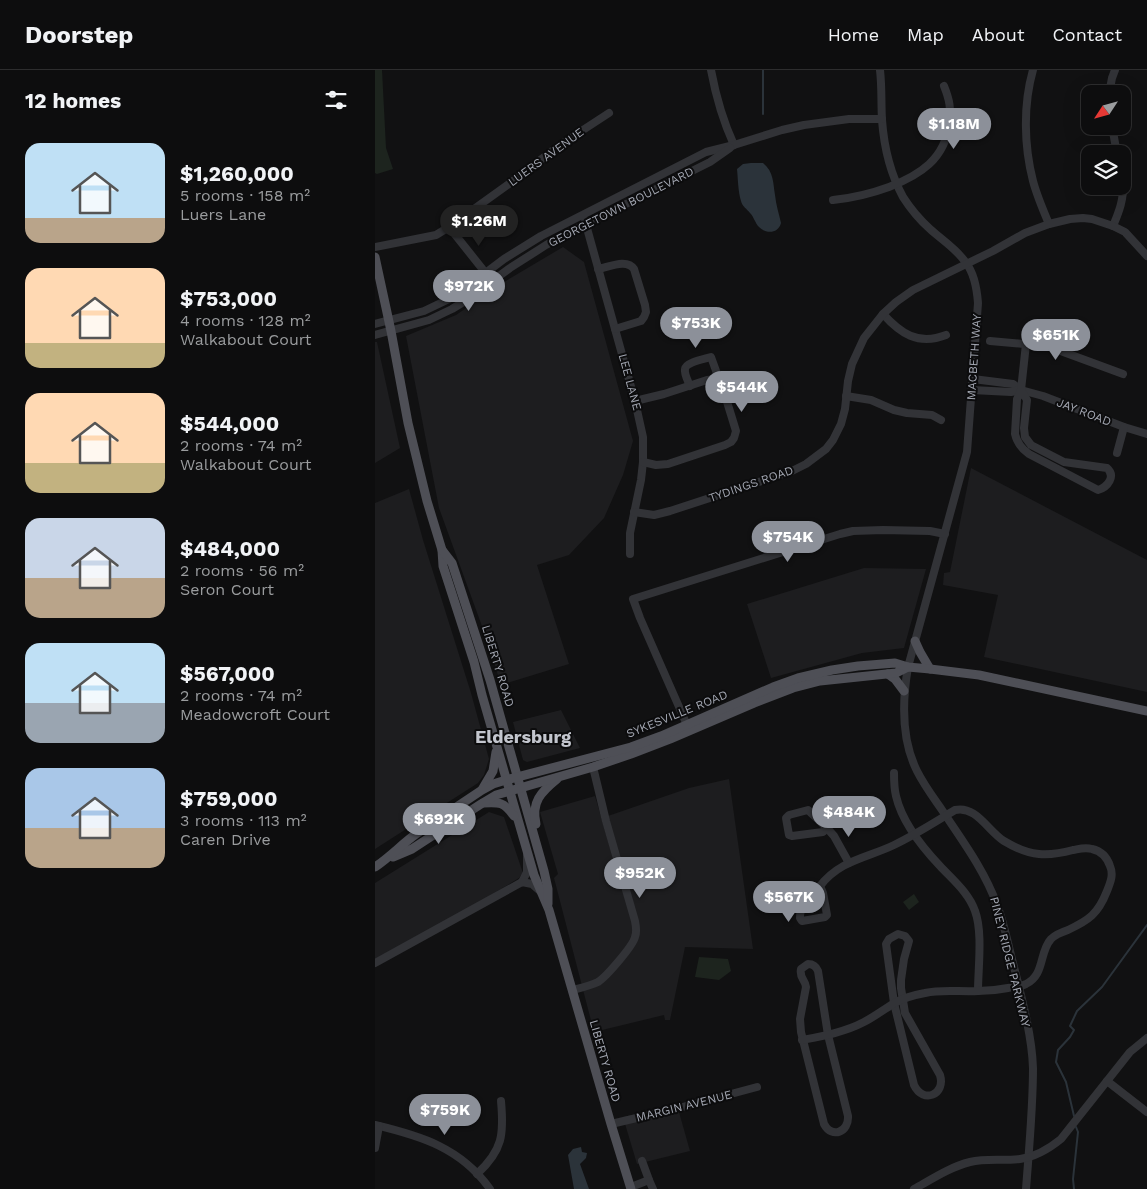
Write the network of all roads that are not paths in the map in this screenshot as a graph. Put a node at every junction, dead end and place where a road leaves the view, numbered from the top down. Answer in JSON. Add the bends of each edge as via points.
{"nodes":[{"id":1,"x":711,"y":70,"type":"edge"},
{"id":2,"x":880,"y":70,"type":"edge"},
{"id":3,"x":1033,"y":70,"type":"edge"},
{"id":4,"x":1115,"y":70,"type":"edge"},
{"id":5,"x":1111,"y":85,"type":"edge"},
{"id":6,"x":944,"y":86,"type":"dead end"},
{"id":7,"x":609,"y":113,"type":"dead end"},
{"id":8,"x":882,"y":119,"type":"junction"},
{"id":9,"x":734,"y":145,"type":"junction"},
{"id":10,"x":897,"y":184,"type":"junction"},
{"id":11,"x":1123,"y":195,"type":"edge"},
{"id":12,"x":833,"y":200,"type":"dead end"},
{"id":13,"x":583,"y":214,"type":"junction"},
{"id":14,"x":586,"y":224,"type":"junction"},
{"id":15,"x":1049,"y":224,"type":"junction"},
{"id":16,"x":1113,"y":226,"type":"junction"},
{"id":17,"x":449,"y":228,"type":"junction"},
{"id":18,"x":375,"y":247,"type":"edge"},
{"id":19,"x":1147,"y":256,"type":"edge"},
{"id":20,"x":375,"y":257,"type":"edge"},
{"id":21,"x":967,"y":264,"type":"junction"},
{"id":22,"x":599,"y":269,"type":"junction"},
{"id":23,"x":485,"y":273,"type":"junction"},
{"id":24,"x":493,"y":281,"type":"junction"},
{"id":25,"x":883,"y":314,"type":"junction"},
{"id":26,"x":389,"y":320,"type":"junction"},
{"id":27,"x":375,"y":324,"type":"edge"},
{"id":28,"x":615,"y":329,"type":"junction"},
{"id":29,"x":391,"y":331,"type":"junction"},
{"id":30,"x":375,"y":334,"type":"edge"},
{"id":31,"x":945,"y":335,"type":"dead end"},
{"id":32,"x":989,"y":342,"type":"dead end"},
{"id":33,"x":1026,"y":344,"type":"junction"},
{"id":34,"x":1123,"y":374,"type":"dead end"},
{"id":35,"x":719,"y":379,"type":"junction"},
{"id":36,"x":973,"y":379,"type":"junction"},
{"id":37,"x":690,"y":386,"type":"junction"},
{"id":38,"x":972,"y":390,"type":"junction"},
{"id":39,"x":1021,"y":390,"type":"junction"},
{"id":40,"x":846,"y":396,"type":"junction"},
{"id":41,"x":635,"y":401,"type":"junction"},
{"id":42,"x":941,"y":420,"type":"dead end"},
{"id":43,"x":1124,"y":427,"type":"junction"},
{"id":44,"x":1146,"y":432,"type":"edge"},
{"id":45,"x":1117,"y":453,"type":"dead end"},
{"id":46,"x":643,"y":462,"type":"junction"},
{"id":47,"x":634,"y":512,"type":"junction"},
{"id":48,"x":945,"y":534,"type":"junction"},
{"id":49,"x":443,"y":550,"type":"junction"},
{"id":50,"x":629,"y":554,"type":"dead end"},
{"id":51,"x":915,"y":641,"type":"junction"},
{"id":52,"x":908,"y":667,"type":"junction"},
{"id":53,"x":929,"y":669,"type":"junction"},
{"id":54,"x":888,"y":674,"type":"junction"},
{"id":55,"x":904,"y":691,"type":"junction"},
{"id":56,"x":1147,"y":711,"type":"edge"},
{"id":57,"x":687,"y":725,"type":"junction"},
{"id":58,"x":497,"y":746,"type":"junction"},
{"id":59,"x":593,"y":766,"type":"junction"},
{"id":60,"x":894,"y":773,"type":"dead end"},
{"id":61,"x":518,"y":776,"type":"junction"},
{"id":62,"x":560,"y":776,"type":"junction"},
{"id":63,"x":506,"y":780,"type":"junction"},
{"id":64,"x":521,"y":787,"type":"junction"},
{"id":65,"x":482,"y":790,"type":"junction"},
{"id":66,"x":509,"y":790,"type":"junction"},
{"id":67,"x":481,"y":804,"type":"junction"},
{"id":68,"x":945,"y":816,"type":"junction"},
{"id":69,"x":519,"y":824,"type":"junction"},
{"id":70,"x":827,"y":828,"type":"junction"},
{"id":71,"x":915,"y":834,"type":"junction"},
{"id":72,"x":538,"y":849,"type":"junction"},
{"id":73,"x":527,"y":853,"type":"junction"},
{"id":74,"x":387,"y":859,"type":"junction"},
{"id":75,"x":849,"y":863,"type":"junction"},
{"id":76,"x":375,"y":867,"type":"edge"},
{"id":77,"x":522,"y":882,"type":"junction"},
{"id":78,"x":821,"y":886,"type":"junction"},
{"id":79,"x":540,"y":891,"type":"junction"},
{"id":80,"x":549,"y":910,"type":"junction"},
{"id":81,"x":375,"y":962,"type":"edge"},
{"id":82,"x":1019,"y":987,"type":"junction"},
{"id":83,"x":572,"y":990,"type":"junction"},
{"id":84,"x":978,"y":992,"type":"junction"},
{"id":85,"x":903,"y":998,"type":"junction"},
{"id":86,"x":894,"y":1003,"type":"junction"},
{"id":87,"x":828,"y":1035,"type":"junction"},
{"id":88,"x":1147,"y":1038,"type":"edge"},
{"id":89,"x":802,"y":1040,"type":"junction"},
{"id":90,"x":1107,"y":1081,"type":"junction"},
{"id":91,"x":757,"y":1087,"type":"dead end"},
{"id":92,"x":501,"y":1101,"type":"dead end"},
{"id":93,"x":1147,"y":1112,"type":"edge"},
{"id":94,"x":611,"y":1124,"type":"junction"},
{"id":95,"x":377,"y":1126,"type":"edge"},
{"id":96,"x":375,"y":1148,"type":"edge"},
{"id":97,"x":1029,"y":1156,"type":"junction"},
{"id":98,"x":642,"y":1161,"type":"dead end"},
{"id":99,"x":477,"y":1174,"type":"junction"},
{"id":100,"x":649,"y":1180,"type":"junction"},
{"id":101,"x":631,"y":1188,"type":"edge"},
{"id":102,"x":490,"y":1189,"type":"edge"},
{"id":103,"x":653,"y":1189,"type":"edge"},
{"id":104,"x":914,"y":1189,"type":"edge"},
{"id":105,"x":1026,"y":1189,"type":"edge"}],
"edges":[{"from":1,"to":9,"type":"street","via":[[717,100]]},
{"from":2,"to":8,"type":"street","name":"MACBETH WAY"},
{"from":3,"to":15,"type":"street","via":[[1027,99],[1028,152],[1033,180]]},
{"from":4,"to":5,"type":"street"},
{"from":6,"to":10,"type":"street","via":[[951,103],[949,130],[941,151],[928,166]]},
{"from":7,"to":17,"type":"street","name":"LUERS AVENUE","via":[[560,145]]},
{"from":8,"to":9,"type":"street","name":"GEORGETOWN BOULEVARD","via":[[849,119],[804,125]]},
{"from":8,"to":10,"type":"street","name":"MACBETH WAY","via":[[889,167]]},
{"from":9,"to":13,"type":"street","name":"GEORGETOWN BOULEVARD","via":[[706,152]]},
{"from":9,"to":14,"type":"street","name":"GEORGETOWN BOULEVARD","via":[[710,162]]},
{"from":10,"to":12,"type":"street","via":[[861,196]]},
{"from":10,"to":21,"type":"street","name":"MACBETH WAY","via":[[914,212]]},
{"from":11,"to":16,"type":"street"},
{"from":13,"to":14,"type":"street","name":"LEE LANE"},
{"from":13,"to":23,"type":"street","name":"GEORGETOWN BOULEVARD","via":[[522,247]]},
{"from":14,"to":22,"type":"street","name":"LEE LANE"},
{"from":14,"to":24,"type":"street","name":"GEORGETOWN BOULEVARD","via":[[528,256]]},
{"from":15,"to":16,"type":"street","name":"TYDINGS ROAD","via":[[1083,218]]},
{"from":15,"to":21,"type":"street","name":"TYDINGS ROAD"},
{"from":16,"to":19,"type":"street","name":"TYDINGS ROAD","via":[[1125,232]]},
{"from":17,"to":18,"type":"street","name":"LUERS AVENUE","via":[[436,235]]},
{"from":17,"to":23,"type":"street"},
{"from":20,"to":26,"type":"main road","name":"LIBERTY ROAD"},
{"from":21,"to":25,"type":"street","name":"TYDINGS ROAD","via":[[913,290]]},
{"from":21,"to":36,"type":"street","name":"MACBETH WAY","via":[[978,302]]},
{"from":22,"to":28,"type":"street","name":"LEE LANE"},
{"from":22,"to":28,"type":"street","via":[[622,263],[632,265],[645,305],[646,312],[641,321]]},
{"from":23,"to":24,"type":"street"},
{"from":23,"to":26,"type":"street","name":"GEORGETOWN BOULEVARD","via":[[447,300]]},
{"from":24,"to":29,"type":"street","name":"GEORGETOWN BOULEVARD","via":[[441,315]]},
{"from":25,"to":31,"type":"street","via":[[908,336],[932,339]]},
{"from":25,"to":40,"type":"street","name":"TYDINGS ROAD","via":[[857,352]]},
{"from":26,"to":27,"type":"street","name":"GEORGETOWN BOULEVARD"},
{"from":26,"to":29,"type":"main road","name":"LIBERTY ROAD"},
{"from":28,"to":41,"type":"street","name":"LEE LANE"},
{"from":29,"to":30,"type":"street","name":"GEORGETOWN BOULEVARD"},
{"from":29,"to":49,"type":"main road","name":"LIBERTY ROAD","via":[[407,423]]},
{"from":32,"to":33,"type":"street"},
{"from":33,"to":34,"type":"street","via":[[1047,346]]},
{"from":33,"to":39,"type":"street"},
{"from":35,"to":37,"type":"street"},
{"from":35,"to":37,"type":"street","via":[[711,357],[686,366]]},
{"from":35,"to":46,"type":"street","via":[[736,431],[731,442],[668,464]]},
{"from":36,"to":38,"type":"street","name":"MACBETH WAY"},
{"from":36,"to":39,"type":"street","name":"JAY ROAD","via":[[1013,384]]},
{"from":37,"to":41,"type":"street"},
{"from":38,"to":39,"type":"street","name":"JAY ROAD"},
{"from":38,"to":48,"type":"street","name":"MACBETH WAY","via":[[967,452]]},
{"from":39,"to":39,"type":"street","via":[[1017,399],[1015,434],[1022,449],[1098,490],[1104,488],[1110,482],[1111,471],[1107,468],[1064,462],[1031,444],[1025,437],[1027,400]]},
{"from":39,"to":43,"type":"street","name":"JAY ROAD"},
{"from":40,"to":42,"type":"street"},
{"from":40,"to":47,"type":"street","name":"TYDINGS ROAD","via":[[838,432],[826,449],[806,464],[665,512],[654,515]]},
{"from":41,"to":46,"type":"street","name":"LEE LANE","via":[[643,437]]},
{"from":43,"to":44,"type":"street","name":"JAY ROAD"},
{"from":43,"to":45,"type":"street"},
{"from":46,"to":47,"type":"street","name":"LEE LANE"},
{"from":47,"to":50,"type":"street","name":"LEE LANE"},
{"from":48,"to":51,"type":"street","name":"MACBETH WAY"},
{"from":48,"to":57,"type":"street","via":[[930,531],[853,531],[633,599]]},
{"from":49,"to":58,"type":"main road","name":"LIBERTY ROAD","via":[[443,566]]},
{"from":49,"to":61,"type":"main road","name":"LIBERTY ROAD","via":[[452,563]]},
{"from":51,"to":52,"type":"street","name":"MACBETH WAY"},
{"from":51,"to":53,"type":"main road"},
{"from":52,"to":53,"type":"main road","name":"SYKESVILLE ROAD"},
{"from":52,"to":54,"type":"main road","name":"SYKESVILLE ROAD"},
{"from":52,"to":55,"type":"street","name":"PINEY RIDGE PARKWAY"},
{"from":52,"to":57,"type":"main road","name":"SYKESVILLE ROAD","via":[[879,664],[808,675]]},
{"from":53,"to":56,"type":"main road","name":"SYKESVILLE ROAD","via":[[993,678]]},
{"from":54,"to":55,"type":"main road"},
{"from":54,"to":59,"type":"main road","name":"SYKESVILLE ROAD","via":[[839,678],[793,688],[657,745]]},
{"from":55,"to":68,"type":"street","name":"PINEY RIDGE PARKWAY","via":[[906,738],[916,770]]},
{"from":57,"to":61,"type":"main road","name":"SYKESVILLE ROAD","via":[[631,746]]},
{"from":58,"to":63,"type":"main road","name":"LIBERTY ROAD"},
{"from":58,"to":65,"type":"main road","via":[[493,771]]},
{"from":59,"to":62,"type":"main road","name":"SYKESVILLE ROAD"},
{"from":59,"to":83,"type":"street","via":[[636,933],[630,948],[601,979]]},
{"from":60,"to":71,"type":"street","via":[[899,804]]},
{"from":61,"to":63,"type":"main road","name":"SYKESVILLE ROAD"},
{"from":61,"to":64,"type":"main road","name":"LIBERTY ROAD"},
{"from":62,"to":64,"type":"main road","name":"SYKESVILLE ROAD"},
{"from":62,"to":72,"type":"main road","via":[[543,790],[536,802],[534,815],[539,836]]},
{"from":63,"to":65,"type":"main road","name":"SYKESVILLE ROAD"},
{"from":63,"to":66,"type":"main road","name":"LIBERTY ROAD"},
{"from":64,"to":66,"type":"main road","name":"SYKESVILLE ROAD"},
{"from":64,"to":72,"type":"main road","name":"LIBERTY ROAD"},
{"from":65,"to":74,"type":"main road","name":"SYKESVILLE ROAD","via":[[407,841]]},
{"from":66,"to":67,"type":"main road","name":"SYKESVILLE ROAD"},
{"from":66,"to":69,"type":"main road","name":"LIBERTY ROAD"},
{"from":67,"to":69,"type":"main road","via":[[502,803]]},
{"from":67,"to":74,"type":"main road","name":"SYKESVILLE ROAD","via":[[412,849]]},
{"from":68,"to":71,"type":"street"},
{"from":68,"to":82,"type":"street","name":"PINEY RIDGE PARKWAY","via":[[992,891]]},
{"from":68,"to":82,"type":"street","via":[[961,808],[967,809],[1003,840],[1026,851],[1046,854],[1089,848],[1102,854],[1110,865],[1112,878],[1098,908],[1083,923],[1051,939],[1036,976]]},
{"from":69,"to":73,"type":"main road","name":"LIBERTY ROAD"},
{"from":70,"to":70,"type":"street","via":[[823,832],[792,836],[789,835],[786,818],[807,810]]},
{"from":70,"to":75,"type":"street"},
{"from":71,"to":75,"type":"street"},
{"from":71,"to":84,"type":"street","via":[[928,853],[960,886],[975,910],[979,932]]},
{"from":72,"to":80,"type":"main road","name":"LIBERTY ROAD"},
{"from":73,"to":77,"type":"street","via":[[527,872]]},
{"from":73,"to":79,"type":"main road","name":"LIBERTY ROAD"},
{"from":74,"to":76,"type":"main road","name":"SYKESVILLE ROAD"},
{"from":75,"to":78,"type":"street"},
{"from":77,"to":79,"type":"street","via":[[532,884]]},
{"from":77,"to":81,"type":"street"},
{"from":78,"to":78,"type":"street","via":[[799,912],[802,920],[827,915]]},
{"from":79,"to":80,"type":"main road","name":"LIBERTY ROAD"},
{"from":80,"to":83,"type":"main road","name":"LIBERTY ROAD"},
{"from":82,"to":84,"type":"street"},
{"from":82,"to":97,"type":"street","name":"PINEY RIDGE PARKWAY","via":[[1033,1066]]},
{"from":83,"to":94,"type":"main road","name":"LIBERTY ROAD"},
{"from":84,"to":85,"type":"street","via":[[937,991]]},
{"from":85,"to":86,"type":"street"},
{"from":85,"to":86,"type":"street","via":[[901,980],[909,941],[898,934],[889,938],[886,944]]},
{"from":85,"to":86,"type":"street","via":[[907,1019],[941,1075],[940,1087],[931,1095],[919,1093],[914,1085]]},
{"from":86,"to":87,"type":"street","via":[[866,1022]]},
{"from":87,"to":89,"type":"street"},
{"from":87,"to":89,"type":"street","via":[[817,967],[807,964],[800,974],[806,987],[800,1019]]},
{"from":87,"to":89,"type":"street","via":[[848,1116],[847,1125],[837,1132],[830,1131],[823,1124]]},
{"from":88,"to":90,"type":"street","via":[[1130,1052]]},
{"from":90,"to":93,"type":"street"},
{"from":90,"to":97,"type":"street","via":[[1061,1139],[1044,1151]]},
{"from":91,"to":94,"type":"street","name":"MARGIN AVENUE"},
{"from":92,"to":99,"type":"street","via":[[499,1148]]},
{"from":94,"to":101,"type":"main road","name":"LIBERTY ROAD"},
{"from":95,"to":96,"type":"street"},
{"from":95,"to":99,"type":"street","via":[[429,1140],[457,1156]]},
{"from":97,"to":104,"type":"street","via":[[970,1162]]},
{"from":97,"to":105,"type":"street","name":"PINEY RIDGE PARKWAY"},
{"from":98,"to":100,"type":"street"},
{"from":99,"to":102,"type":"street"},
{"from":100,"to":101,"type":"street"},
{"from":100,"to":103,"type":"street"}]}
